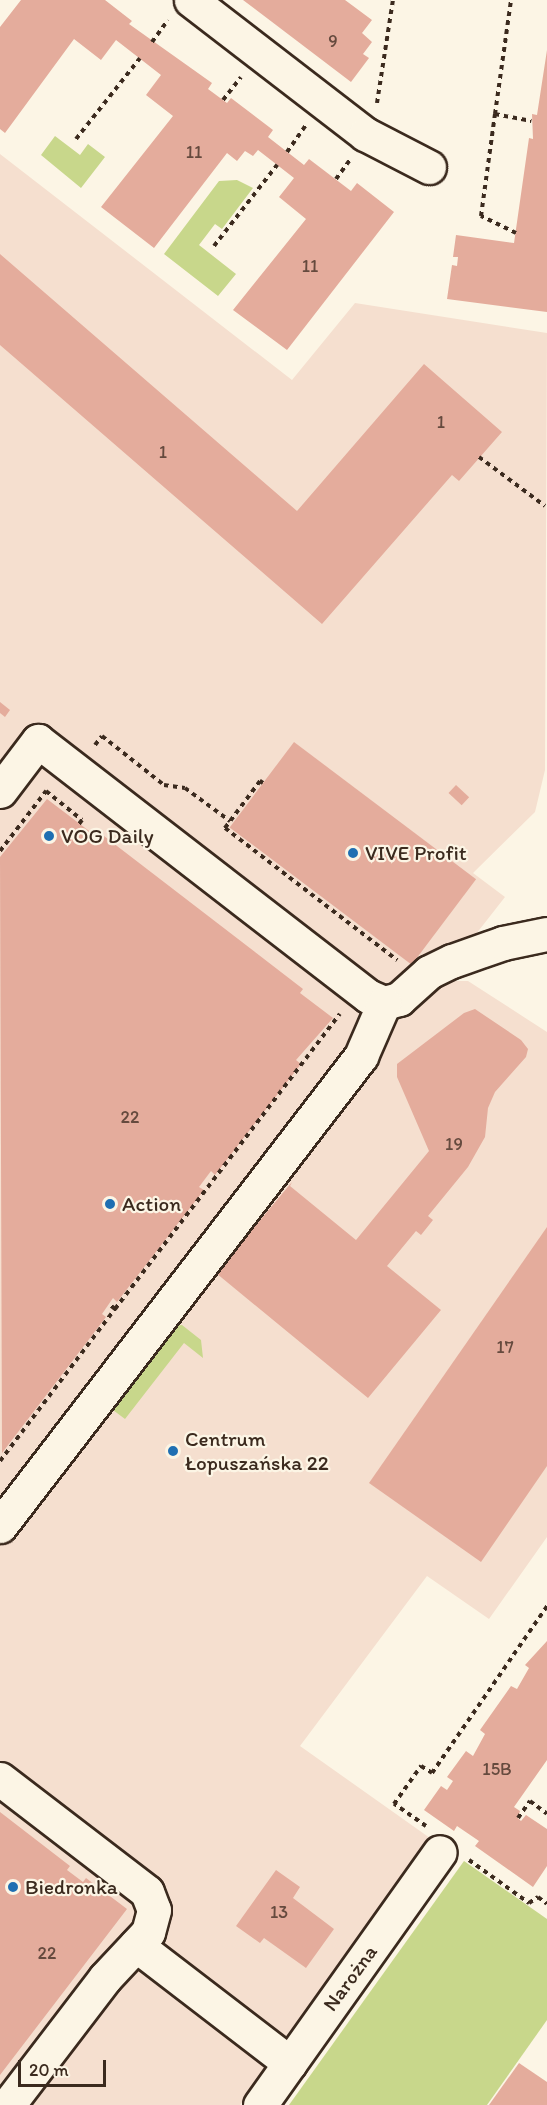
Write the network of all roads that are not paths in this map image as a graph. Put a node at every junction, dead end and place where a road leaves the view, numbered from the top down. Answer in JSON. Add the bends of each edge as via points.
{"nodes":[{"id":1,"x":181,"y":9,"type":"edge"},
{"id":2,"x":429,"y":167,"type":"dead end"},
{"id":3,"x":0,"y":790,"type":"edge"},
{"id":4,"x":547,"y":934,"type":"edge"},
{"id":5,"x":384,"y":1003,"type":"junction"},
{"id":6,"x":0,"y":1526,"type":"edge"},
{"id":7,"x":0,"y":1779,"type":"edge"},
{"id":8,"x":446,"y":1847,"type":"road end"},
{"id":9,"x":136,"y":1945,"type":"junction"},
{"id":10,"x":290,"y":2062,"type":"junction"},
{"id":11,"x":8,"y":2105,"type":"edge"},
{"id":12,"x":260,"y":2105,"type":"edge"}],
"edges":[{"from":1,"to":2,"type":"street","via":[[365,134]]},
{"from":3,"to":5,"type":"street","via":[[38,741],[368,996]]},
{"from":4,"to":5,"type":"street","via":[[502,943],[452,961],[429,972],[399,999]]},
{"from":5,"to":6,"type":"street","via":[[361,1056]]},
{"from":7,"to":9,"type":"street","via":[[147,1892],[154,1910],[148,1932]]},
{"from":8,"to":10,"type":"street","name":"Narożna"},
{"from":9,"to":10,"type":"street"},
{"from":9,"to":11,"type":"street","via":[[105,1978]]},
{"from":10,"to":12,"type":"street","name":"Narożna"}]}
